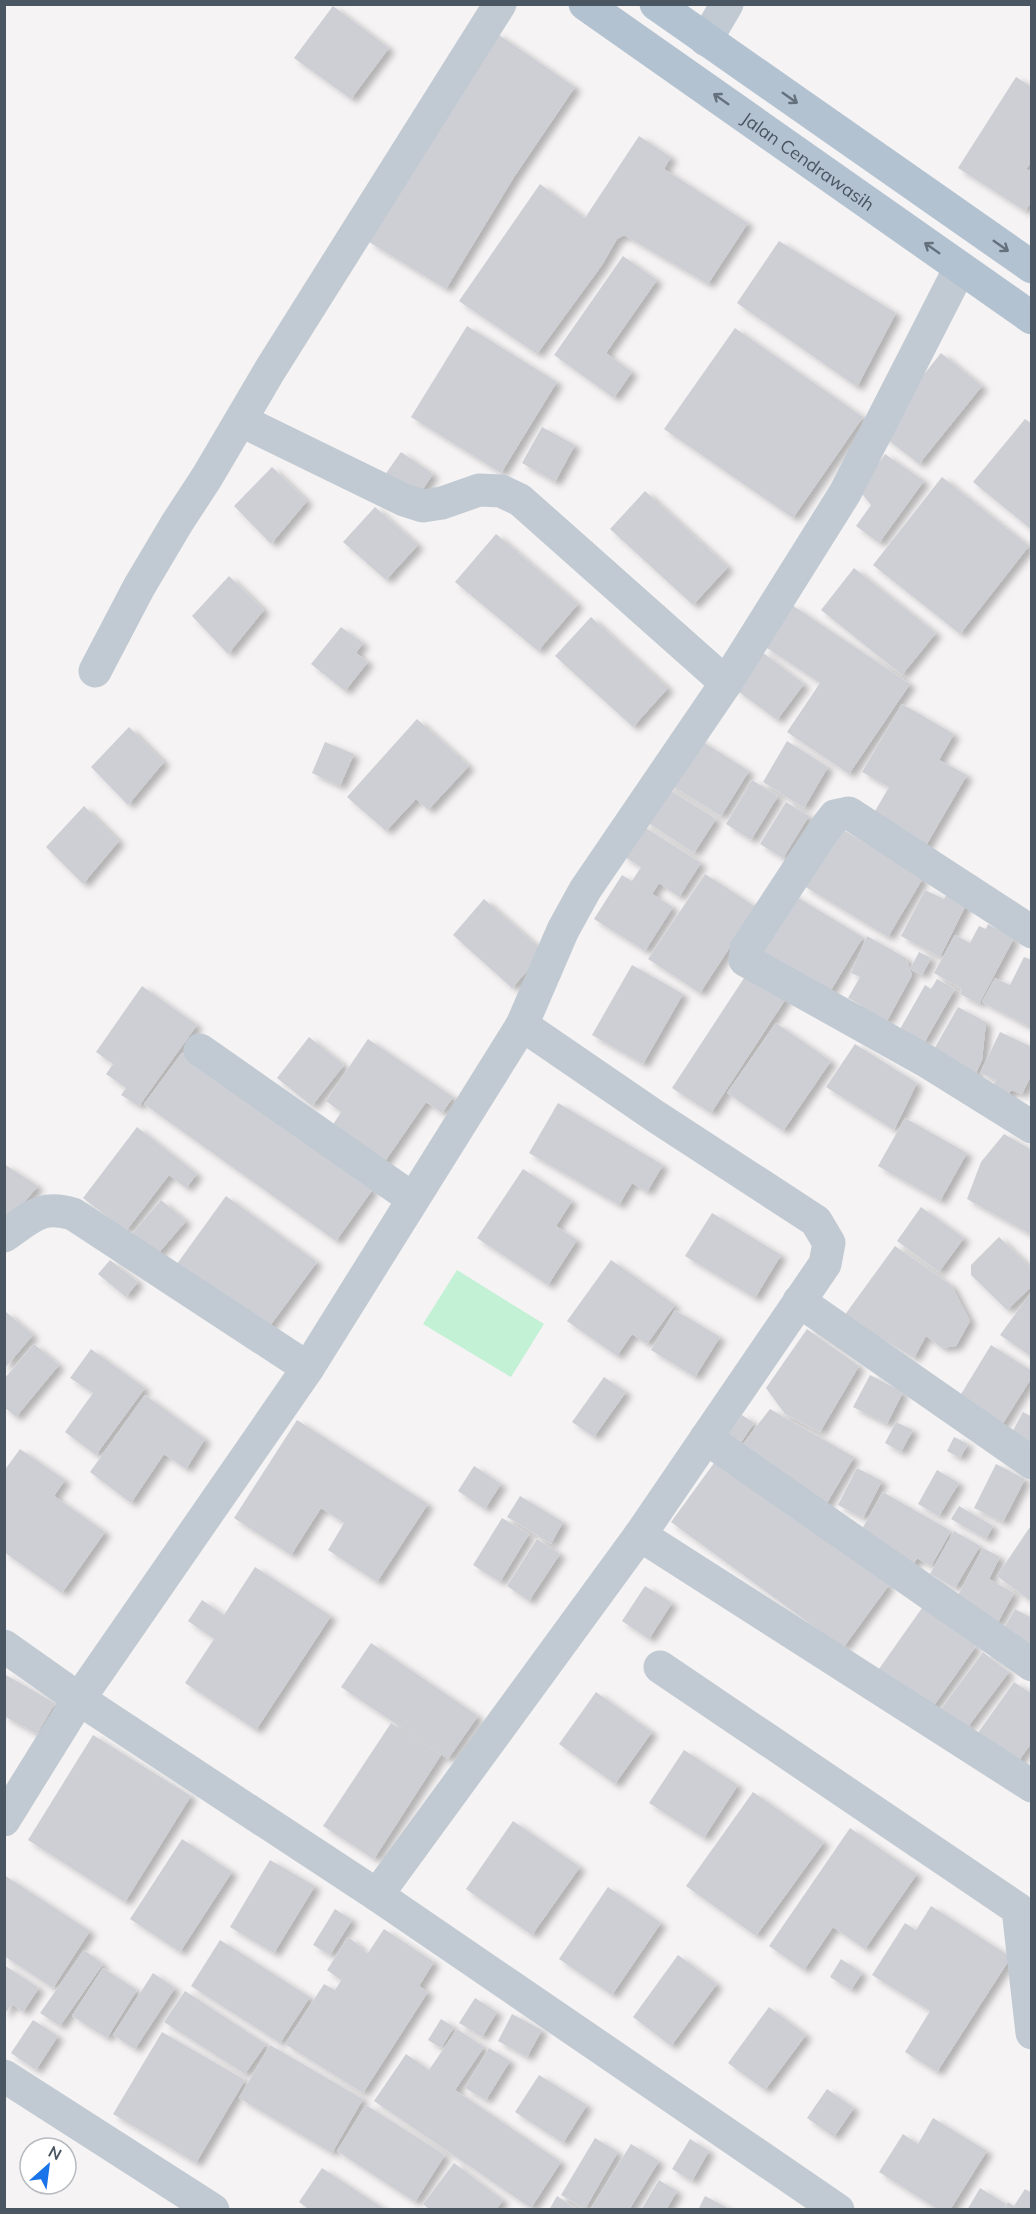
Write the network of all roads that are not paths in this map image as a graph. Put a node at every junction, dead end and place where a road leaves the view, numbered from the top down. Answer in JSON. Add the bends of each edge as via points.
{"nodes":[{"id":1,"x":500,"y":4,"type":"edge"},
{"id":2,"x":585,"y":4,"type":"edge"},
{"id":3,"x":656,"y":4,"type":"edge"},
{"id":4,"x":727,"y":4,"type":"edge"},
{"id":5,"x":706,"y":40,"type":"junction"},
{"id":6,"x":1032,"y":267,"type":"edge"},
{"id":7,"x":960,"y":268,"type":"junction"},
{"id":8,"x":1032,"y":318,"type":"edge"},
{"id":9,"x":242,"y":421,"type":"junction"},
{"id":10,"x":95,"y":670,"type":"dead end"},
{"id":11,"x":726,"y":683,"type":"junction"},
{"id":12,"x":1032,"y":933,"type":"edge"},
{"id":13,"x":522,"y":1025,"type":"junction"},
{"id":14,"x":200,"y":1050,"type":"dead end"},
{"id":15,"x":1032,"y":1127,"type":"edge"},
{"id":16,"x":412,"y":1199,"type":"junction"},
{"id":17,"x":4,"y":1236,"type":"edge"},
{"id":18,"x":799,"y":1300,"type":"junction"},
{"id":19,"x":308,"y":1368,"type":"junction"},
{"id":20,"x":706,"y":1438,"type":"junction"},
{"id":21,"x":1032,"y":1463,"type":"edge"},
{"id":22,"x":640,"y":1535,"type":"junction"},
{"id":23,"x":4,"y":1646,"type":"edge"},
{"id":24,"x":1032,"y":1665,"type":"edge"},
{"id":25,"x":660,"y":1667,"type":"dead end"},
{"id":26,"x":79,"y":1700,"type":"junction"},
{"id":27,"x":1032,"y":1786,"type":"edge"},
{"id":28,"x":4,"y":1820,"type":"edge"},
{"id":29,"x":376,"y":1895,"type":"junction"},
{"id":30,"x":1032,"y":2033,"type":"edge"},
{"id":31,"x":4,"y":2076,"type":"edge"},
{"id":32,"x":213,"y":2210,"type":"edge"},
{"id":33,"x":838,"y":2210,"type":"edge"}],
"edges":[{"from":1,"to":9,"type":"street","via":[[270,370]]},
{"from":7,"to":2,"type":"main road","name":"Jalan Cendrawasih","one_way":true},
{"from":3,"to":5,"type":"main road"},
{"from":4,"to":5,"type":"street"},
{"from":5,"to":6,"type":"main road","one_way":true},
{"from":7,"to":8,"type":"main road","name":"Jalan Cendrawasih"},
{"from":7,"to":11,"type":"street","via":[[845,493]]},
{"from":9,"to":10,"type":"street","via":[[171,532]]},
{"from":9,"to":11,"type":"street","via":[[423,506],[479,490],[501,491],[520,500]]},
{"from":11,"to":13,"type":"street","via":[[585,890],[563,930]]},
{"from":12,"to":15,"type":"street","via":[[849,813],[836,816],[824,830],[746,949],[745,960],[926,1061]]},
{"from":13,"to":16,"type":"street"},
{"from":13,"to":18,"type":"street","via":[[816,1221],[829,1243],[825,1264]]},
{"from":14,"to":16,"type":"street"},
{"from":16,"to":19,"type":"street"},
{"from":17,"to":19,"type":"street","via":[[43,1210],[73,1214]]},
{"from":18,"to":20,"type":"street"},
{"from":18,"to":21,"type":"street"},
{"from":19,"to":26,"type":"street"},
{"from":20,"to":22,"type":"street"},
{"from":20,"to":24,"type":"street"},
{"from":22,"to":27,"type":"street"},
{"from":22,"to":29,"type":"street"},
{"from":23,"to":26,"type":"street"},
{"from":25,"to":30,"type":"street","via":[[1018,1909]]},
{"from":26,"to":28,"type":"street"},
{"from":26,"to":29,"type":"street"},
{"from":29,"to":33,"type":"street"},
{"from":31,"to":32,"type":"street"}]}
